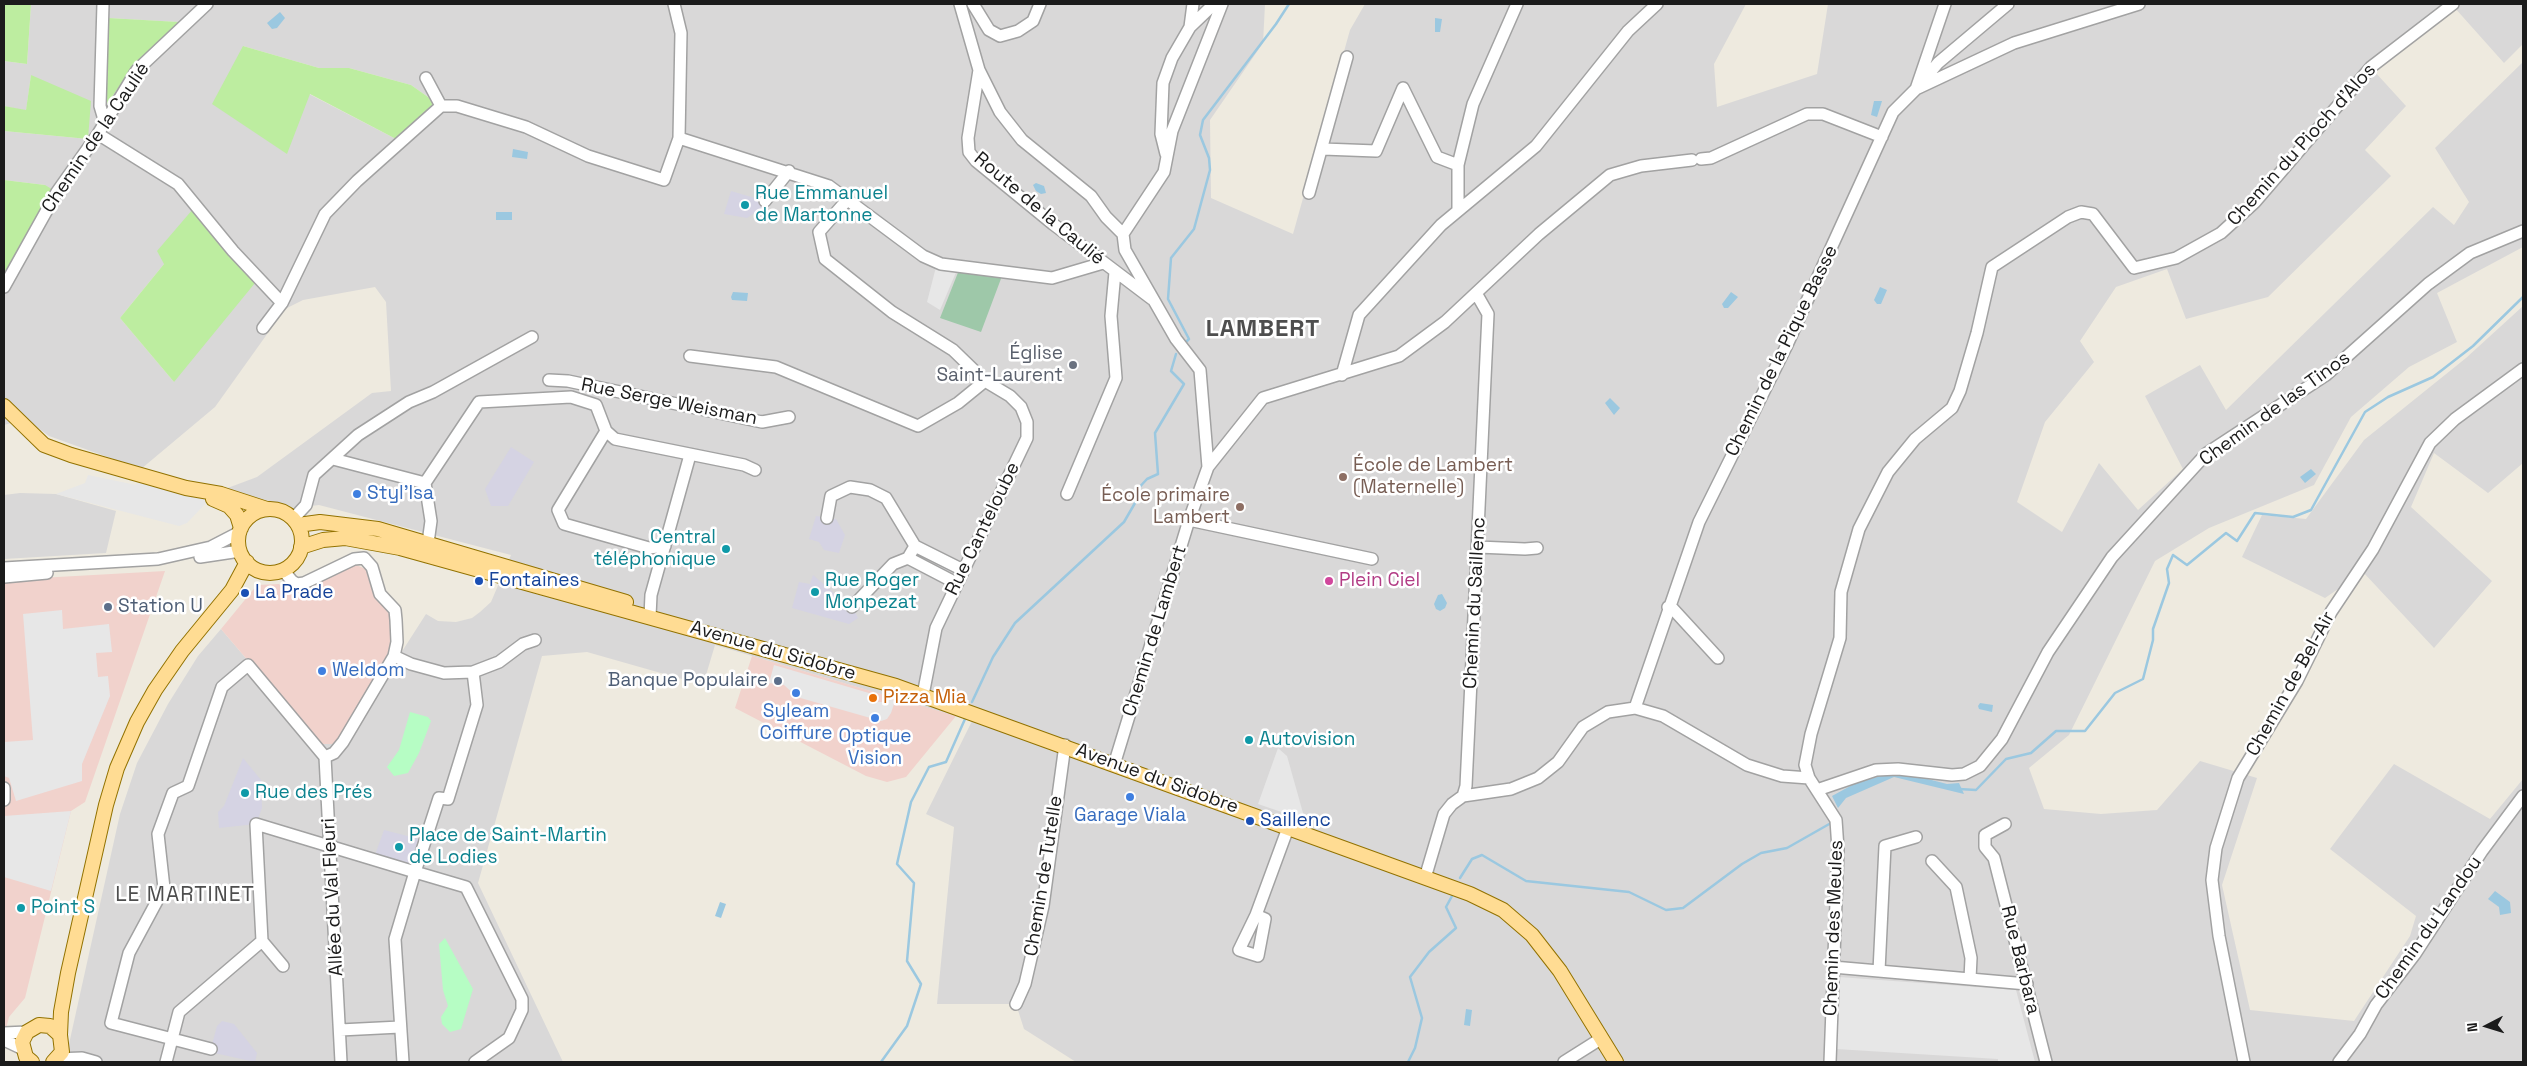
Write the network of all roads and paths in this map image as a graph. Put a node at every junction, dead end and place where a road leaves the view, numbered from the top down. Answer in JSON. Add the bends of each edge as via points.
{"nodes":[{"id":1,"x":103,"y":4,"type":"edge"},
{"id":2,"x":207,"y":4,"type":"edge"},
{"id":3,"x":674,"y":4,"type":"edge"},
{"id":4,"x":960,"y":4,"type":"edge"},
{"id":5,"x":973,"y":4,"type":"edge"},
{"id":6,"x":1040,"y":4,"type":"edge"},
{"id":7,"x":1193,"y":4,"type":"edge"},
{"id":8,"x":1214,"y":4,"type":"edge"},
{"id":9,"x":1222,"y":4,"type":"edge"},
{"id":10,"x":1517,"y":4,"type":"edge"},
{"id":11,"x":1656,"y":4,"type":"edge"},
{"id":12,"x":1945,"y":4,"type":"edge"},
{"id":13,"x":2008,"y":4,"type":"edge"},
{"id":14,"x":2139,"y":4,"type":"edge"},
{"id":15,"x":2452,"y":4,"type":"edge"},
{"id":16,"x":1190,"y":27,"type":"junction"},
{"id":17,"x":1347,"y":57,"type":"dead end"},
{"id":18,"x":979,"y":70,"type":"junction"},
{"id":19,"x":426,"y":78,"type":"dead end"},
{"id":20,"x":1916,"y":89,"type":"junction"},
{"id":21,"x":441,"y":106,"type":"junction"},
{"id":22,"x":104,"y":123,"type":"junction"},
{"id":23,"x":98,"y":134,"type":"junction"},
{"id":24,"x":1882,"y":137,"type":"junction"},
{"id":25,"x":679,"y":138,"type":"junction"},
{"id":26,"x":1323,"y":149,"type":"junction"},
{"id":27,"x":1167,"y":158,"type":"junction"},
{"id":28,"x":1458,"y":165,"type":"junction"},
{"id":29,"x":788,"y":172,"type":"junction"},
{"id":30,"x":1310,"y":193,"type":"dead end"},
{"id":31,"x":848,"y":199,"type":"junction"},
{"id":32,"x":765,"y":201,"type":"dead end"},
{"id":33,"x":1458,"y":208,"type":"junction"},
{"id":34,"x":2523,"y":231,"type":"edge"},
{"id":35,"x":1123,"y":234,"type":"junction"},
{"id":36,"x":1103,"y":263,"type":"junction"},
{"id":37,"x":1115,"y":272,"type":"junction"},
{"id":38,"x":4,"y":287,"type":"edge"},
{"id":39,"x":1476,"y":294,"type":"junction"},
{"id":40,"x":282,"y":303,"type":"junction"},
{"id":41,"x":1157,"y":303,"type":"junction"},
{"id":42,"x":263,"y":328,"type":"dead end"},
{"id":43,"x":532,"y":337,"type":"dead end"},
{"id":44,"x":690,"y":356,"type":"dead end"},
{"id":45,"x":2523,"y":369,"type":"edge"},
{"id":46,"x":1342,"y":376,"type":"junction"},
{"id":47,"x":549,"y":380,"type":"dead end"},
{"id":48,"x":985,"y":381,"type":"junction"},
{"id":49,"x":608,"y":390,"type":"junction"},
{"id":50,"x":596,"y":405,"type":"junction"},
{"id":51,"x":4,"y":406,"type":"edge"},
{"id":52,"x":789,"y":417,"type":"dead end"},
{"id":53,"x":606,"y":430,"type":"junction"},
{"id":54,"x":690,"y":455,"type":"junction"},
{"id":55,"x":333,"y":459,"type":"junction"},
{"id":56,"x":1208,"y":468,"type":"junction"},
{"id":57,"x":755,"y":470,"type":"dead end"},
{"id":58,"x":425,"y":483,"type":"junction"},
{"id":59,"x":196,"y":490,"type":"junction"},
{"id":60,"x":1067,"y":494,"type":"dead end"},
{"id":61,"x":267,"y":509,"type":"junction"},
{"id":62,"x":827,"y":518,"type":"dead end"},
{"id":63,"x":1189,"y":520,"type":"junction"},
{"id":64,"x":296,"y":522,"type":"junction"},
{"id":65,"x":240,"y":530,"type":"junction"},
{"id":66,"x":665,"y":546,"type":"junction"},
{"id":67,"x":915,"y":546,"type":"junction"},
{"id":68,"x":302,"y":547,"type":"junction"},
{"id":69,"x":1478,"y":547,"type":"junction"},
{"id":70,"x":1537,"y":548,"type":"dead end"},
{"id":71,"x":427,"y":549,"type":"junction"},
{"id":72,"x":244,"y":557,"type":"junction"},
{"id":73,"x":158,"y":558,"type":"junction"},
{"id":74,"x":908,"y":558,"type":"junction"},
{"id":75,"x":1372,"y":559,"type":"dead end"},
{"id":76,"x":118,"y":562,"type":"junction"},
{"id":77,"x":4,"y":568,"type":"edge"},
{"id":78,"x":284,"y":570,"type":"junction"},
{"id":79,"x":963,"y":570,"type":"junction"},
{"id":80,"x":263,"y":572,"type":"junction"},
{"id":81,"x":4,"y":576,"type":"edge"},
{"id":82,"x":956,"y":583,"type":"junction"},
{"id":83,"x":232,"y":590,"type":"junction"},
{"id":84,"x":852,"y":607,"type":"dead end"},
{"id":85,"x":1668,"y":607,"type":"junction"},
{"id":86,"x":650,"y":616,"type":"junction"},
{"id":87,"x":535,"y":640,"type":"dead end"},
{"id":88,"x":394,"y":656,"type":"junction"},
{"id":89,"x":1718,"y":658,"type":"dead end"},
{"id":90,"x":473,"y":672,"type":"junction"},
{"id":91,"x":923,"y":695,"type":"junction"},
{"id":92,"x":1635,"y":708,"type":"junction"},
{"id":93,"x":1065,"y":745,"type":"junction"},
{"id":94,"x":325,"y":757,"type":"junction"},
{"id":95,"x":1114,"y":765,"type":"junction"},
{"id":96,"x":1808,"y":778,"type":"junction"},
{"id":97,"x":4,"y":788,"type":"edge"},
{"id":98,"x":1817,"y":790,"type":"junction"},
{"id":99,"x":1463,"y":796,"type":"junction"},
{"id":100,"x":2523,"y":796,"type":"edge"},
{"id":101,"x":4,"y":800,"type":"edge"},
{"id":102,"x":2005,"y":824,"type":"dead end"},
{"id":103,"x":1288,"y":828,"type":"junction"},
{"id":104,"x":1916,"y":837,"type":"dead end"},
{"id":105,"x":330,"y":846,"type":"junction"},
{"id":106,"x":1932,"y":861,"type":"dead end"},
{"id":107,"x":415,"y":872,"type":"junction"},
{"id":108,"x":1425,"y":878,"type":"junction"},
{"id":109,"x":1256,"y":915,"type":"dead end"},
{"id":110,"x":262,"y":941,"type":"junction"},
{"id":111,"x":284,"y":966,"type":"dead end"},
{"id":112,"x":1833,"y":967,"type":"junction"},
{"id":113,"x":1879,"y":971,"type":"junction"},
{"id":114,"x":68,"y":973,"type":"junction"},
{"id":115,"x":1970,"y":979,"type":"junction"},
{"id":116,"x":2027,"y":984,"type":"junction"},
{"id":117,"x":1016,"y":1004,"type":"dead end"},
{"id":118,"x":46,"y":1025,"type":"junction"},
{"id":119,"x":400,"y":1027,"type":"junction"},
{"id":120,"x":340,"y":1030,"type":"junction"},
{"id":121,"x":27,"y":1032,"type":"junction"},
{"id":122,"x":4,"y":1033,"type":"edge"},
{"id":123,"x":1602,"y":1038,"type":"junction"},
{"id":124,"x":172,"y":1039,"type":"junction"},
{"id":125,"x":4,"y":1040,"type":"edge"},
{"id":126,"x":62,"y":1040,"type":"junction"},
{"id":127,"x":211,"y":1048,"type":"dead end"},
{"id":128,"x":23,"y":1049,"type":"junction"},
{"id":129,"x":82,"y":1058,"type":"junction"},
{"id":130,"x":55,"y":1060,"type":"edge"},
{"id":131,"x":481,"y":1061,"type":"edge"},
{"id":132,"x":32,"y":1062,"type":"edge"},
{"id":133,"x":96,"y":1062,"type":"edge"},
{"id":134,"x":166,"y":1062,"type":"edge"},
{"id":135,"x":341,"y":1062,"type":"edge"},
{"id":136,"x":403,"y":1062,"type":"edge"},
{"id":137,"x":1564,"y":1062,"type":"edge"},
{"id":138,"x":1616,"y":1062,"type":"edge"},
{"id":139,"x":1830,"y":1062,"type":"edge"},
{"id":140,"x":2046,"y":1062,"type":"edge"},
{"id":141,"x":2244,"y":1062,"type":"edge"},
{"id":142,"x":2339,"y":1062,"type":"edge"}],
"edges":[{"from":1,"to":22,"type":"street","via":[[100,106]]},
{"from":2,"to":22,"type":"street","name":"Chemin de la Caulié","via":[[137,70]]},
{"from":3,"to":25,"type":"street","via":[[681,42]]},
{"from":4,"to":18,"type":"street","name":"Route de la Caulié"},
{"from":5,"to":6,"type":"street","via":[[988,30],[1000,36],[1018,31],[1033,21]]},
{"from":7,"to":16,"type":"street"},
{"from":8,"to":16,"type":"street"},
{"from":9,"to":27,"type":"street","via":[[1172,131]]},
{"from":10,"to":28,"type":"street","via":[[1473,104]]},
{"from":11,"to":33,"type":"street","via":[[1628,31],[1536,146]]},
{"from":12,"to":20,"type":"street","name":"Chemin de la Pique Basse"},
{"from":13,"to":20,"type":"street","via":[[1938,62]]},
{"from":14,"to":20,"type":"street","via":[[2014,43]]},
{"from":15,"to":96,"type":"street","name":"Chemin du Pioch d'Alos","via":[[2371,67],[2254,202],[2221,233],[2176,258],[2134,268],[2093,214],[2081,212],[2068,217],[1992,267],[1977,333],[1952,408],[1915,439],[1888,472],[1858,529],[1841,592],[1840,638],[1811,734],[1805,765]]},
{"from":16,"to":27,"type":"street","via":[[1172,58],[1163,83],[1161,134]]},
{"from":17,"to":26,"type":"street"},
{"from":18,"to":35,"type":"street","via":[[1000,112],[1022,140],[1091,196]]},
{"from":18,"to":36,"type":"street","name":"Route de la Caulié","via":[[968,138],[969,152]]},
{"from":19,"to":21,"type":"street"},
{"from":20,"to":24,"type":"street","name":"Chemin de la Pique Basse","via":[[1893,112]]},
{"from":21,"to":25,"type":"street","via":[[457,106],[526,127],[588,156],[664,180]]},
{"from":21,"to":40,"type":"street","via":[[325,214]]},
{"from":22,"to":23,"type":"street","name":"Chemin de la Caulié"},
{"from":23,"to":38,"type":"street","name":"Chemin de la Caulié","via":[[57,192]]},
{"from":23,"to":40,"type":"street","via":[[178,184],[233,252]]},
{"from":24,"to":39,"type":"street","via":[[1823,114],[1807,114],[1711,158],[1641,166],[1610,175],[1539,234]]},
{"from":24,"to":85,"type":"street","name":"Chemin de la Pique Basse","via":[[1786,347],[1699,522]]},
{"from":25,"to":29,"type":"street"},
{"from":26,"to":28,"type":"street","via":[[1376,151],[1403,88],[1437,157]]},
{"from":26,"to":30,"type":"street"},
{"from":27,"to":35,"type":"street","via":[[1164,172]]},
{"from":28,"to":33,"type":"street"},
{"from":29,"to":31,"type":"street","via":[[829,186]]},
{"from":29,"to":32,"type":"street"},
{"from":31,"to":36,"type":"street","via":[[923,256],[941,264],[1052,278]]},
{"from":31,"to":48,"type":"street","name":"Rue Canteloube","via":[[819,232],[824,259],[892,312],[953,350]]},
{"from":33,"to":46,"type":"street","via":[[1359,315]]},
{"from":34,"to":98,"type":"street","name":"Chemin de las Tinos","via":[[2470,253],[2428,284],[2326,375],[2208,453],[2112,557],[2048,652],[2002,739],[1980,766],[1964,774],[1952,775],[1876,770]]},
{"from":35,"to":41,"type":"street","name":"Chemin de Lambert","via":[[1125,250]]},
{"from":36,"to":37,"type":"street","name":"Route de la Caulié"},
{"from":37,"to":41,"type":"street","name":"Route de la Caulié"},
{"from":37,"to":60,"type":"street","via":[[1111,316],[1116,378]]},
{"from":39,"to":46,"type":"street","via":[[1399,356]]},
{"from":39,"to":69,"type":"street","name":"Chemin du Saillenc","via":[[1488,314]]},
{"from":40,"to":42,"type":"street"},
{"from":41,"to":56,"type":"street","name":"Chemin de Lambert","via":[[1176,338],[1200,370]]},
{"from":43,"to":55,"type":"street","via":[[409,402],[358,435]]},
{"from":44,"to":48,"type":"street","via":[[776,367],[918,426],[958,403]]},
{"from":45,"to":141,"type":"street","name":"Chemin de Bel-Air","via":[[2455,419],[2430,443],[2373,549],[2331,612],[2296,680],[2238,778],[2216,848],[2212,880]]},
{"from":46,"to":56,"type":"street","via":[[1263,398]]},
{"from":47,"to":49,"type":"street","name":"Rue Serge Weisman"},
{"from":48,"to":79,"type":"street","name":"Rue Canteloube","via":[[1021,407],[1027,422],[1027,438]]},
{"from":49,"to":50,"type":"street"},
{"from":49,"to":52,"type":"street","name":"Rue Serge Weisman","via":[[762,422]]},
{"from":50,"to":53,"type":"street"},
{"from":50,"to":58,"type":"street","via":[[571,397],[479,402]]},
{"from":51,"to":59,"type":"main road","via":[[44,444],[127,473]]},
{"from":53,"to":54,"type":"street","via":[[615,439]]},
{"from":53,"to":66,"type":"street","via":[[558,510],[564,524],[649,548]]},
{"from":54,"to":57,"type":"street"},
{"from":54,"to":66,"type":"street"},
{"from":55,"to":58,"type":"street"},
{"from":55,"to":64,"type":"street","via":[[314,475],[306,505]]},
{"from":56,"to":63,"type":"street","name":"Chemin de Lambert"},
{"from":58,"to":71,"type":"street","via":[[431,522]]},
{"from":59,"to":61,"type":"main road","via":[[222,494]]},
{"from":59,"to":65,"type":"main road","via":[[229,506],[237,515]]},
{"from":61,"to":64,"type":"main road","via":[[286,513]]},
{"from":61,"to":65,"type":"main road","via":[[252,515]]},
{"from":62,"to":67,"type":"street","via":[[832,496],[850,487],[870,490],[886,498]]},
{"from":63,"to":75,"type":"street"},
{"from":63,"to":95,"type":"street","name":"Chemin de Lambert"},
{"from":64,"to":68,"type":"main road"},
{"from":64,"to":71,"type":"main road","name":"Avenue du Sidobre","via":[[378,529]]},
{"from":65,"to":72,"type":"main road"},
{"from":65,"to":73,"type":"street","via":[[211,547]]},
{"from":66,"to":86,"type":"street","via":[[652,594]]},
{"from":67,"to":74,"type":"street"},
{"from":67,"to":79,"type":"street"},
{"from":68,"to":71,"type":"main road","name":"Avenue du Sidobre","via":[[323,540],[345,538]]},
{"from":68,"to":78,"type":"main road","via":[[292,564]]},
{"from":69,"to":70,"type":"street"},
{"from":69,"to":99,"type":"street","name":"Chemin du Saillenc"},
{"from":71,"to":86,"type":"main road","name":"Avenue du Sidobre","via":[[597,604]]},
{"from":72,"to":73,"type":"street"},
{"from":72,"to":80,"type":"main road"},
{"from":72,"to":83,"type":"main road"},
{"from":73,"to":76,"type":"street"},
{"from":74,"to":82,"type":"street"},
{"from":74,"to":84,"type":"street","via":[[893,564]]},
{"from":76,"to":77,"type":"street"},
{"from":76,"to":81,"type":"street"},
{"from":78,"to":80,"type":"main road"},
{"from":78,"to":88,"type":"street","via":[[292,581],[304,583],[354,559],[364,558],[372,567],[380,594],[394,610],[397,642]]},
{"from":79,"to":82,"type":"street","name":"Rue Canteloube"},
{"from":80,"to":83,"type":"main road"},
{"from":82,"to":91,"type":"street","name":"Rue Canteloube","via":[[936,628]]},
{"from":83,"to":114,"type":"main road","via":[[155,690],[117,768]]},
{"from":85,"to":89,"type":"street"},
{"from":85,"to":92,"type":"street","name":"Chemin de la Pique Basse"},
{"from":86,"to":91,"type":"main road","name":"Avenue du Sidobre"},
{"from":87,"to":90,"type":"street","via":[[523,644],[499,662]]},
{"from":88,"to":90,"type":"street","via":[[444,673]]},
{"from":88,"to":94,"type":"street","via":[[343,742],[334,753]]},
{"from":90,"to":107,"type":"street","via":[[477,705],[448,799],[439,798]]},
{"from":91,"to":93,"type":"main road","name":"Avenue du Sidobre"},
{"from":92,"to":96,"type":"street","via":[[1663,716],[1746,765],[1782,776]]},
{"from":92,"to":99,"type":"street","via":[[1608,712],[1583,727],[1558,762],[1538,778],[1511,789]]},
{"from":93,"to":95,"type":"main road","name":"Avenue du Sidobre"},
{"from":93,"to":117,"type":"street","name":"Chemin de Tutelle","via":[[1043,906],[1025,984]]},
{"from":94,"to":105,"type":"street","name":"Allée du Val Fleuri"},
{"from":94,"to":124,"type":"street","via":[[248,665],[222,687],[188,786],[173,793],[158,834],[164,888],[129,954],[111,1023]]},
{"from":95,"to":103,"type":"main road","name":"Avenue du Sidobre"},
{"from":96,"to":98,"type":"street","name":"Chemin des Meules"},
{"from":97,"to":101,"type":"street"},
{"from":98,"to":112,"type":"street","name":"Chemin des Meules","via":[[1836,820],[1838,849]]},
{"from":99,"to":108,"type":"street","via":[[1444,814]]},
{"from":100,"to":142,"type":"street","name":"Chemin du Landou"},
{"from":102,"to":116,"type":"street","name":"Rue Barbara","via":[[1985,835],[1985,847],[1994,858]]},
{"from":103,"to":108,"type":"main road","name":"Avenue du Sidobre"},
{"from":103,"to":109,"type":"street"},
{"from":104,"to":113,"type":"street","via":[[1885,846]]},
{"from":105,"to":107,"type":"street"},
{"from":105,"to":110,"type":"street","via":[[256,824]]},
{"from":105,"to":120,"type":"street","name":"Allée du Val Fleuri"},
{"from":106,"to":115,"type":"street","via":[[1956,887],[1971,958]]},
{"from":107,"to":119,"type":"street","via":[[395,939]]},
{"from":107,"to":131,"type":"street","via":[[466,887],[522,1000],[522,1010],[509,1038]]},
{"from":108,"to":123,"type":"main road","name":"Avenue du Sidobre","via":[[1503,910],[1532,935],[1560,971]]},
{"from":110,"to":111,"type":"street"},
{"from":110,"to":124,"type":"street","via":[[179,1012]]},
{"from":112,"to":113,"type":"street"},
{"from":112,"to":139,"type":"street","name":"Chemin des Meules"},
{"from":113,"to":115,"type":"street"},
{"from":114,"to":118,"type":"main road"},
{"from":114,"to":126,"type":"main road","via":[[61,1012]]},
{"from":115,"to":116,"type":"street"},
{"from":116,"to":140,"type":"street","name":"Rue Barbara"},
{"from":118,"to":121,"type":"main road"},
{"from":118,"to":126,"type":"main road","via":[[56,1030]]},
{"from":119,"to":120,"type":"street"},
{"from":119,"to":136,"type":"street"},
{"from":120,"to":135,"type":"street","name":"Allée du Val Fleuri"},
{"from":121,"to":122,"type":"street"},
{"from":121,"to":128,"type":"main road","via":[[22,1042]]},
{"from":123,"to":137,"type":"street"},
{"from":123,"to":138,"type":"main road","name":"Avenue du Sidobre"},
{"from":124,"to":127,"type":"street"},
{"from":124,"to":134,"type":"street"},
{"from":125,"to":128,"type":"street"},
{"from":126,"to":129,"type":"street"},
{"from":126,"to":130,"type":"main road"},
{"from":128,"to":132,"type":"main road"},
{"from":129,"to":130,"type":"street"},
{"from":129,"to":133,"type":"street"}]}
